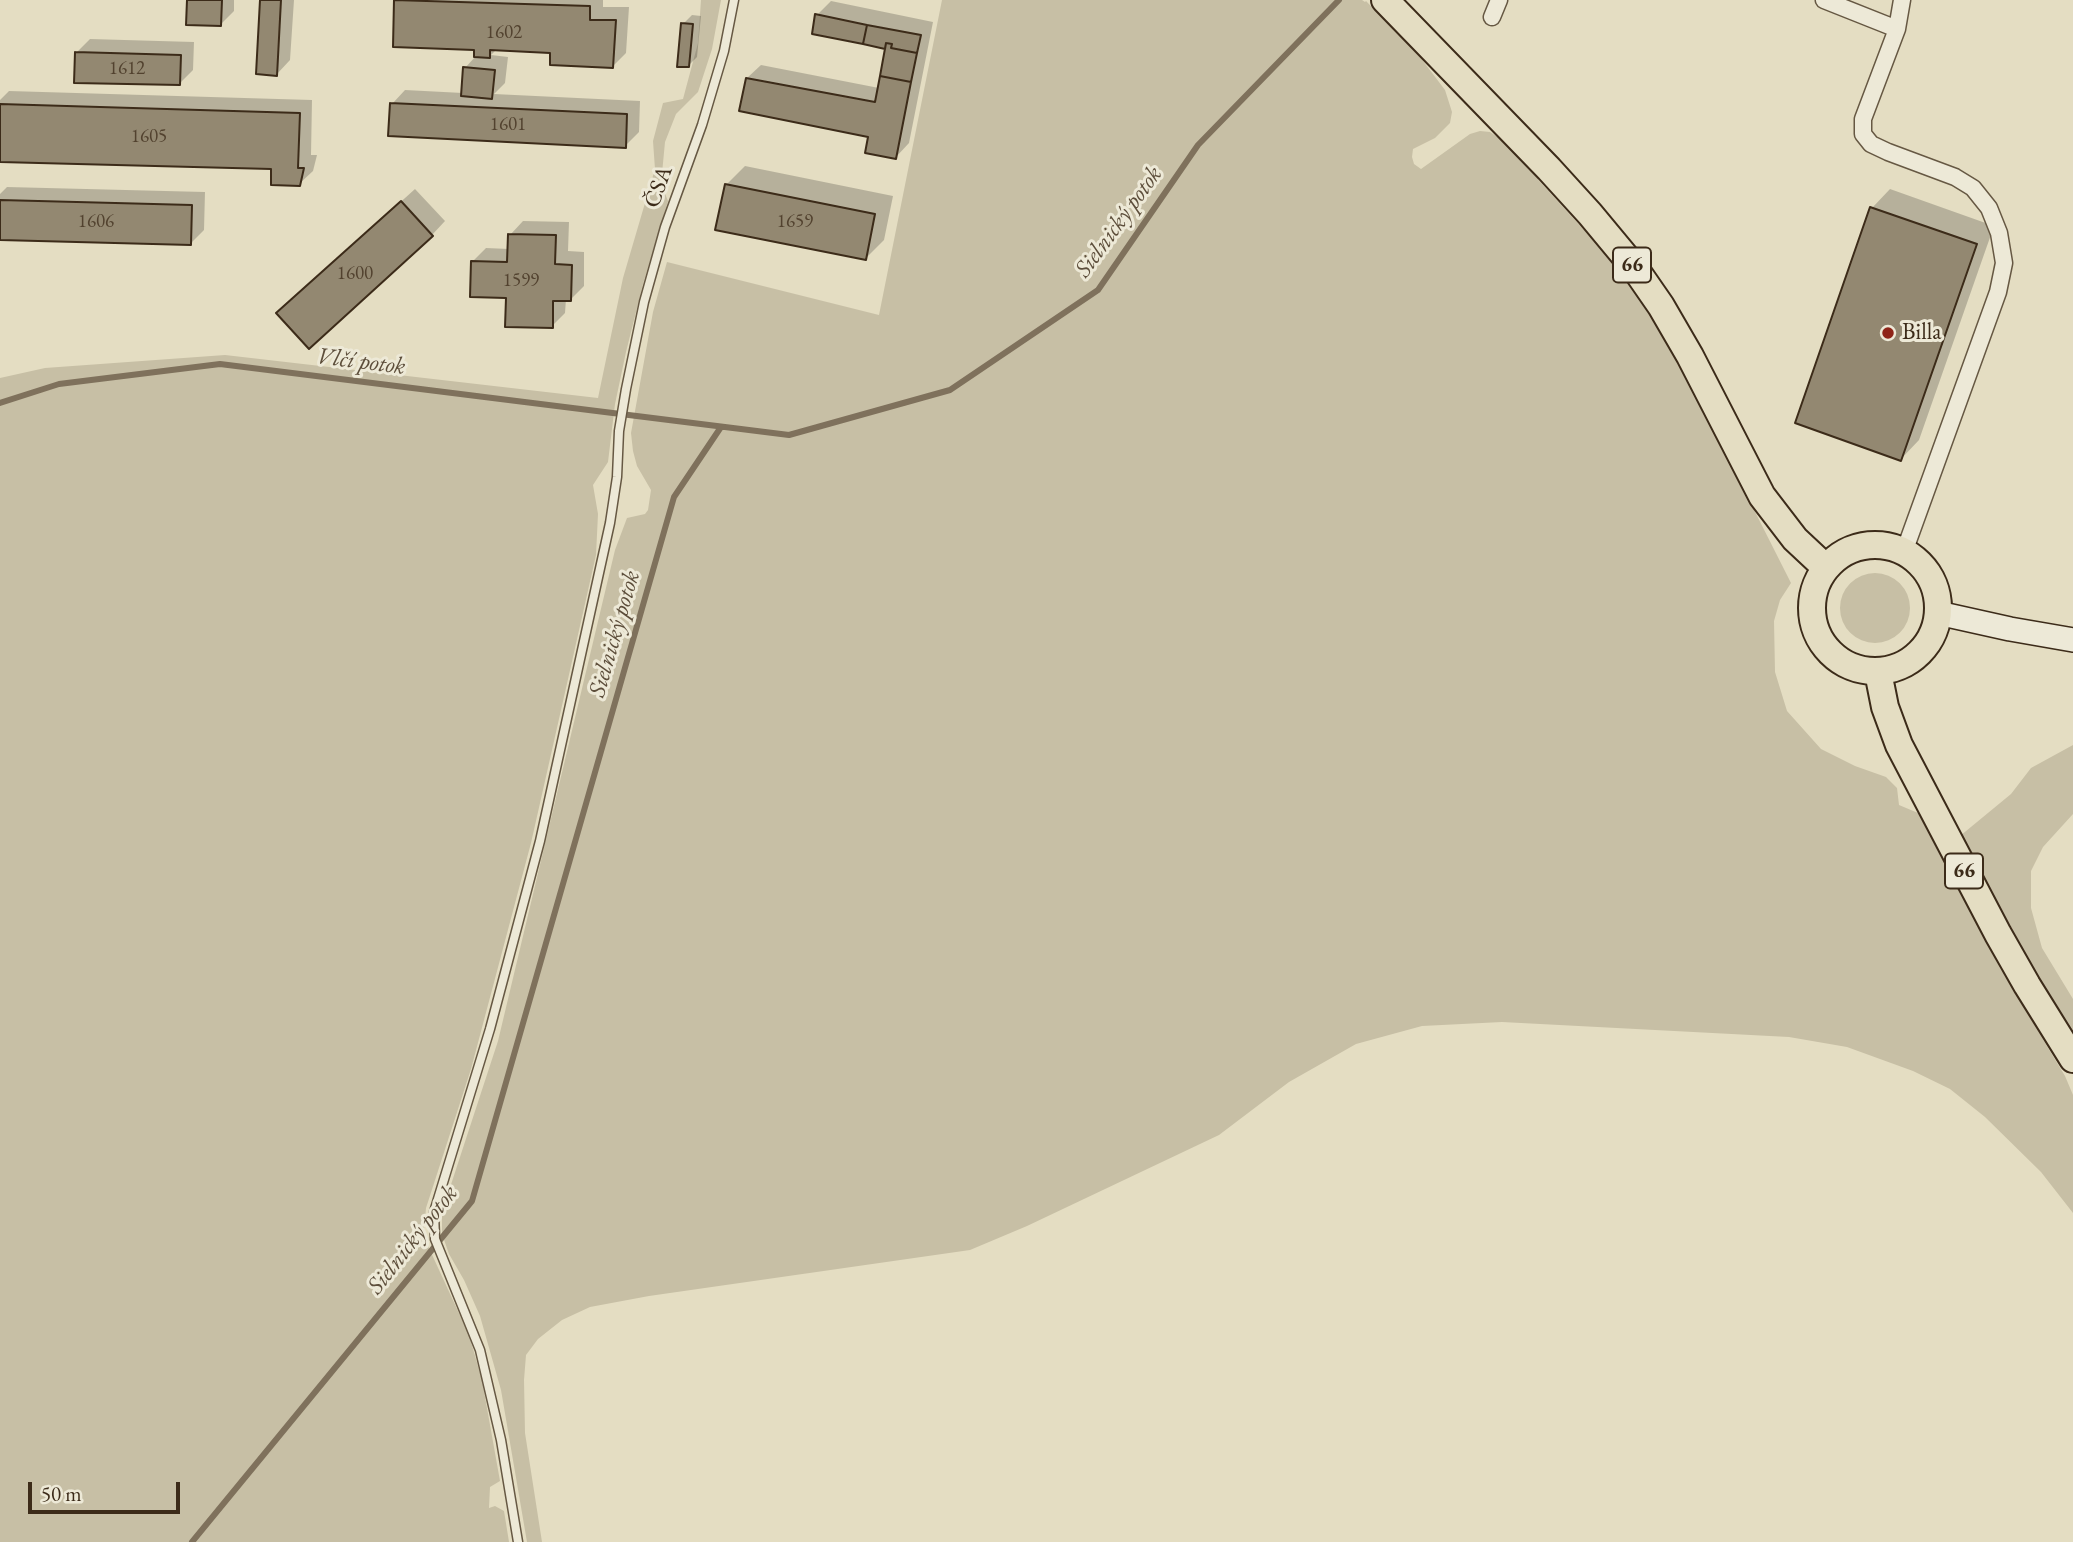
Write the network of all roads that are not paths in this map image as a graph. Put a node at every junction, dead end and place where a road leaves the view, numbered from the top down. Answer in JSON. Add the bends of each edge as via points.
{"nodes":[{"id":1,"x":734,"y":0,"type":"edge"},
{"id":2,"x":1385,"y":0,"type":"edge"},
{"id":3,"x":1499,"y":0,"type":"edge"},
{"id":4,"x":1824,"y":0,"type":"edge"},
{"id":5,"x":1902,"y":0,"type":"edge"},
{"id":6,"x":1492,"y":17,"type":"dead end"},
{"id":7,"x":1897,"y":29,"type":"junction"},
{"id":8,"x":1904,"y":552,"type":"junction"},
{"id":9,"x":1826,"y":568,"type":"junction"},
{"id":10,"x":1938,"y":613,"type":"junction"},
{"id":11,"x":2073,"y":640,"type":"edge"},
{"id":12,"x":1878,"y":672,"type":"junction"},
{"id":13,"x":2073,"y":1059,"type":"edge"},
{"id":14,"x":518,"y":1542,"type":"edge"}],
"edges":[{"from":1,"to":14,"type":"lane","name":"ČSA","via":[[702,125],[644,302],[619,430],[610,523],[540,841],[490,1029],[434,1212],[435,1239],[480,1350]]},
{"from":2,"to":9,"type":"main road","number":"66","via":[[1557,178],[1634,267],[1690,356],[1762,496],[1795,539]]},
{"from":3,"to":6,"type":"street"},
{"from":4,"to":7,"type":"street"},
{"from":5,"to":7,"type":"street"},
{"from":7,"to":8,"type":"street","via":[[1863,119],[1863,134],[1871,144],[1973,188],[1989,208],[2004,263],[1998,292]]},
{"from":8,"to":9,"type":"main road","via":[[1868,545],[1845,552]]},
{"from":8,"to":10,"type":"main road","via":[[1930,577]]},
{"from":9,"to":12,"type":"main road","via":[[1812,601],[1819,637],[1844,663]]},
{"from":10,"to":11,"type":"street"},
{"from":10,"to":12,"type":"main road","via":[[1934,631],[1912,660]]},
{"from":12,"to":13,"type":"main road","number":"66","via":[[1885,707],[1904,755],[1998,934]]}]}
